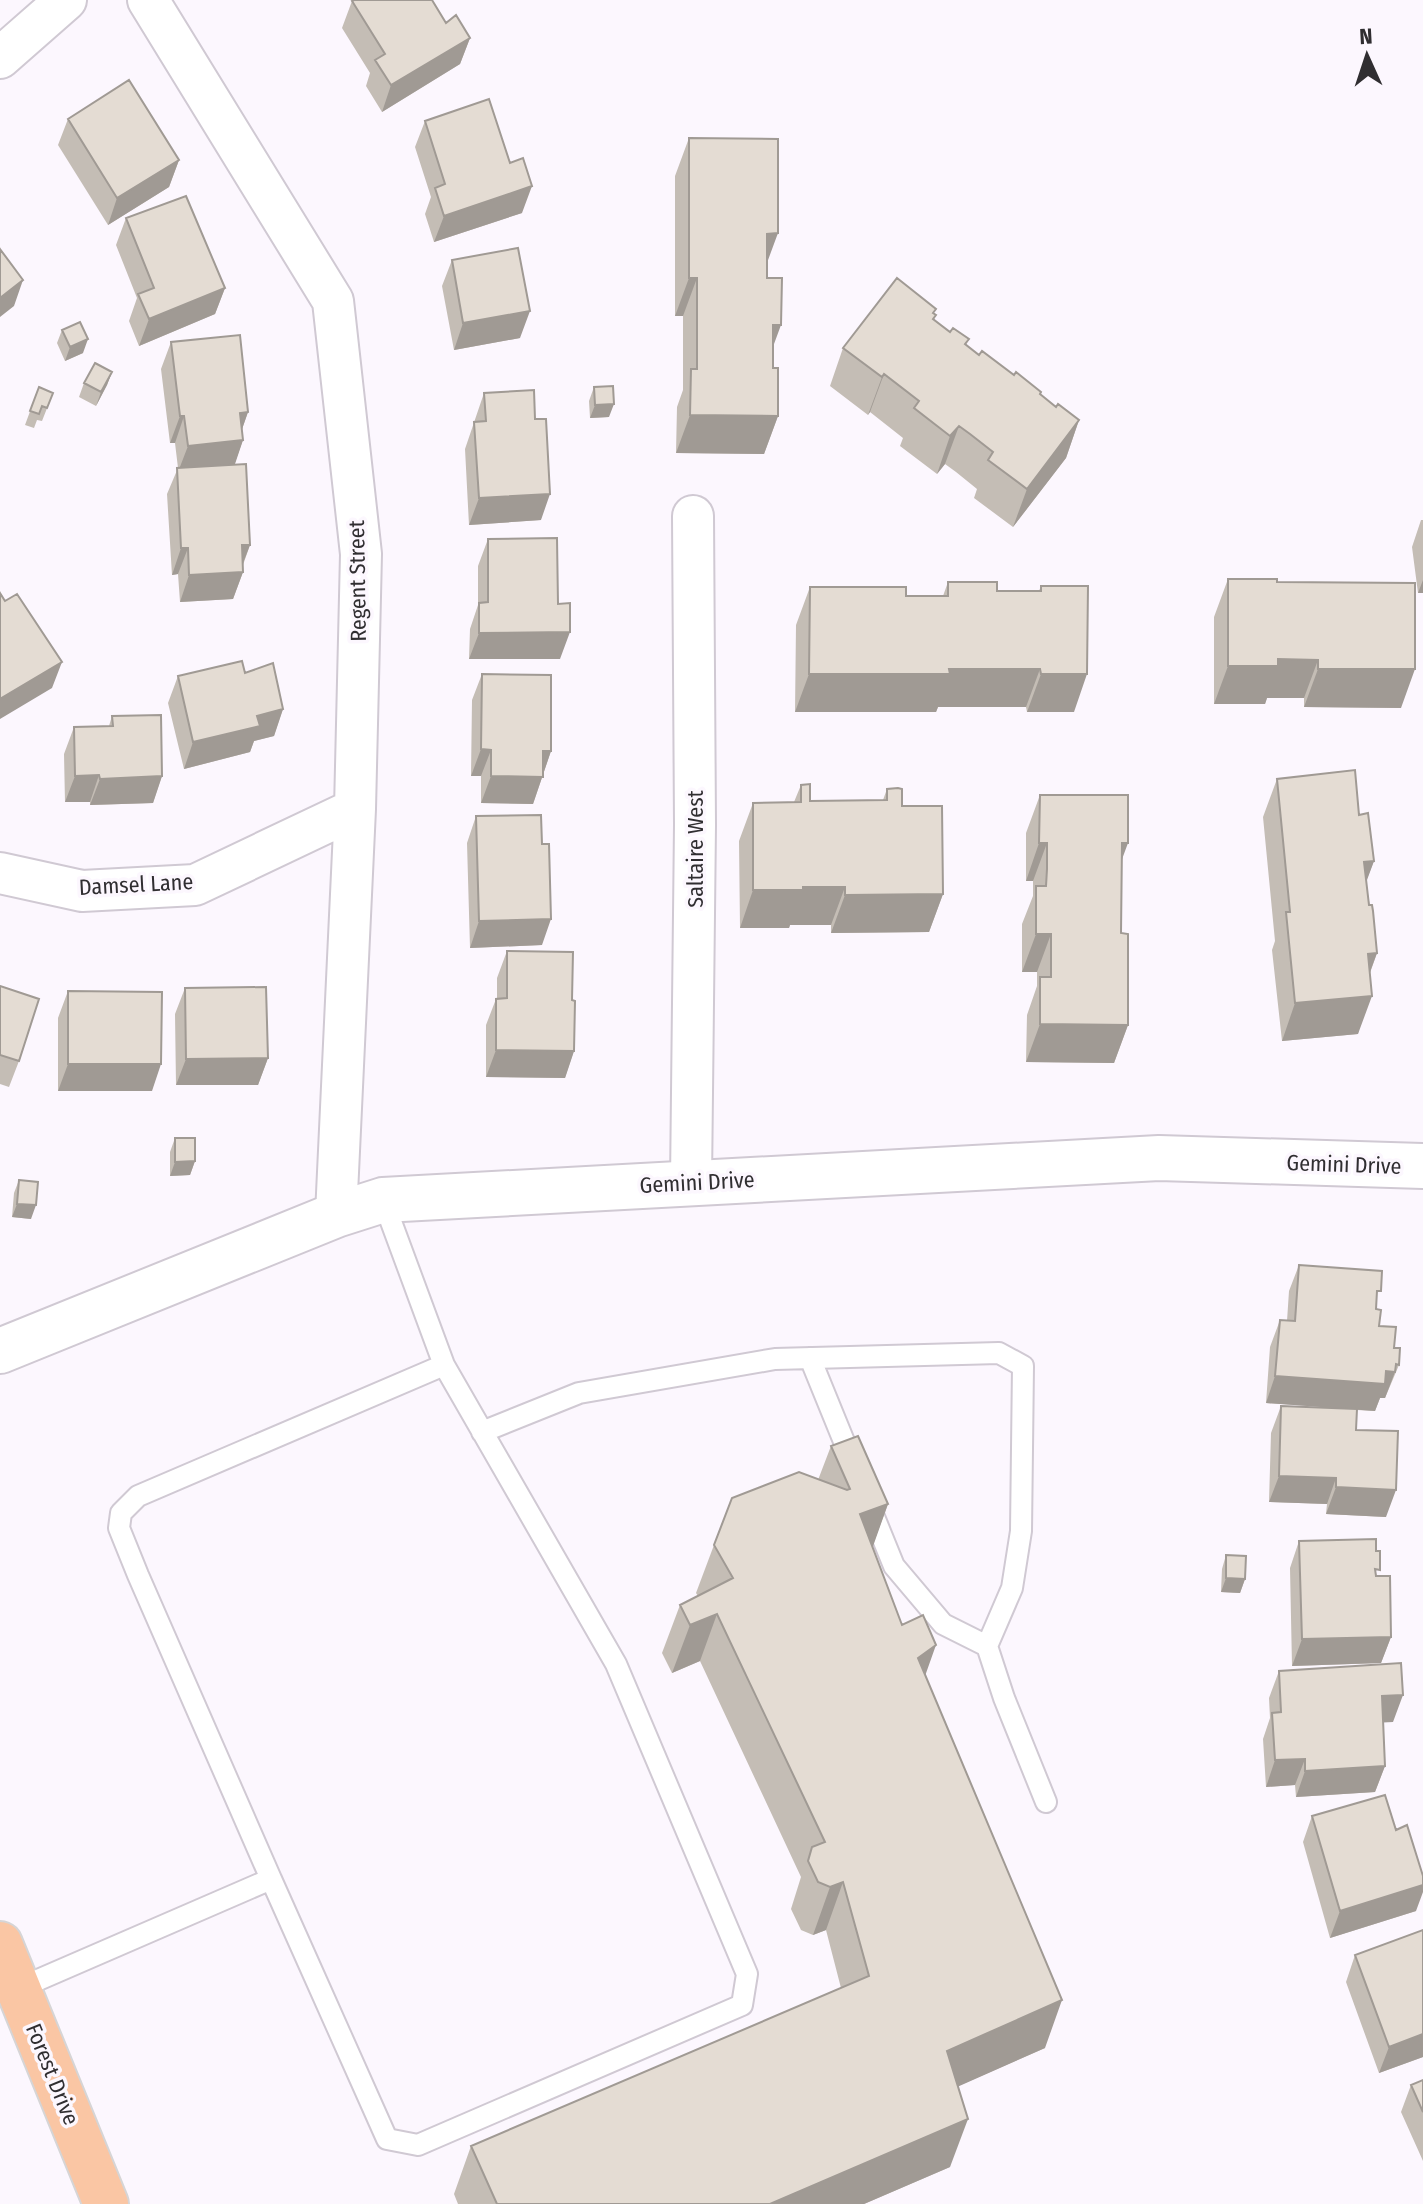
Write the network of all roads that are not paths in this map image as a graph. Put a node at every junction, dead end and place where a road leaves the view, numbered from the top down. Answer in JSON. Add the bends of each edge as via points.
{"nodes":[{"id":1,"x":66,"y":0,"type":"edge"},
{"id":2,"x":148,"y":0,"type":"edge"},
{"id":3,"x":0,"y":58,"type":"edge"},
{"id":4,"x":693,"y":516,"type":"dead end"},
{"id":5,"x":355,"y":809,"type":"junction"},
{"id":6,"x":0,"y":873,"type":"edge"},
{"id":7,"x":1423,"y":1166,"type":"edge"},
{"id":8,"x":691,"y":1182,"type":"junction"},
{"id":9,"x":383,"y":1200,"type":"junction"},
{"id":10,"x":336,"y":1215,"type":"junction"},
{"id":11,"x":0,"y":1351,"type":"edge"},
{"id":12,"x":810,"y":1358,"type":"junction"},
{"id":13,"x":444,"y":1365,"type":"junction"},
{"id":14,"x":482,"y":1432,"type":"junction"},
{"id":15,"x":987,"y":1646,"type":"junction"},
{"id":16,"x":1046,"y":1802,"type":"dead end"},
{"id":17,"x":271,"y":1879,"type":"junction"},
{"id":18,"x":0,"y":1944,"type":"edge"},
{"id":19,"x":9,"y":1992,"type":"edge"},
{"id":20,"x":106,"y":2204,"type":"edge"}],
"edges":[{"from":1,"to":3,"type":"street"},
{"from":2,"to":5,"type":"street","name":"Regent Street","via":[[333,301],[361,554]]},
{"from":4,"to":8,"type":"street","name":"Saltaire West"},
{"from":5,"to":6,"type":"street","name":"Damsel Lane","via":[[195,885],[82,891]]},
{"from":5,"to":10,"type":"street","name":"Regent Street"},
{"from":7,"to":8,"type":"street","name":"Gemini Drive","via":[[1159,1158]]},
{"from":8,"to":9,"type":"street","name":"Gemini Drive"},
{"from":9,"to":10,"type":"street","name":"Gemini Drive"},
{"from":9,"to":13,"type":"lane"},
{"from":10,"to":11,"type":"street","name":"Gemini Drive"},
{"from":12,"to":14,"type":"lane","via":[[775,1359],[579,1393]]},
{"from":12,"to":15,"type":"lane","via":[[894,1566],[943,1624]]},
{"from":12,"to":15,"type":"lane","via":[[999,1353],[1023,1366],[1021,1531],[1012,1588]]},
{"from":13,"to":14,"type":"lane"},
{"from":13,"to":17,"type":"lane","via":[[138,1496],[121,1513],[119,1528],[138,1575]]},
{"from":14,"to":17,"type":"lane","via":[[616,1664],[747,1974],[742,2005],[418,2145],[387,2139]]},
{"from":15,"to":16,"type":"lane"},
{"from":17,"to":19,"type":"lane"},
{"from":18,"to":19,"type":"main road","name":"Forest Drive"},
{"from":19,"to":20,"type":"main road","name":"Forest Drive"}]}
